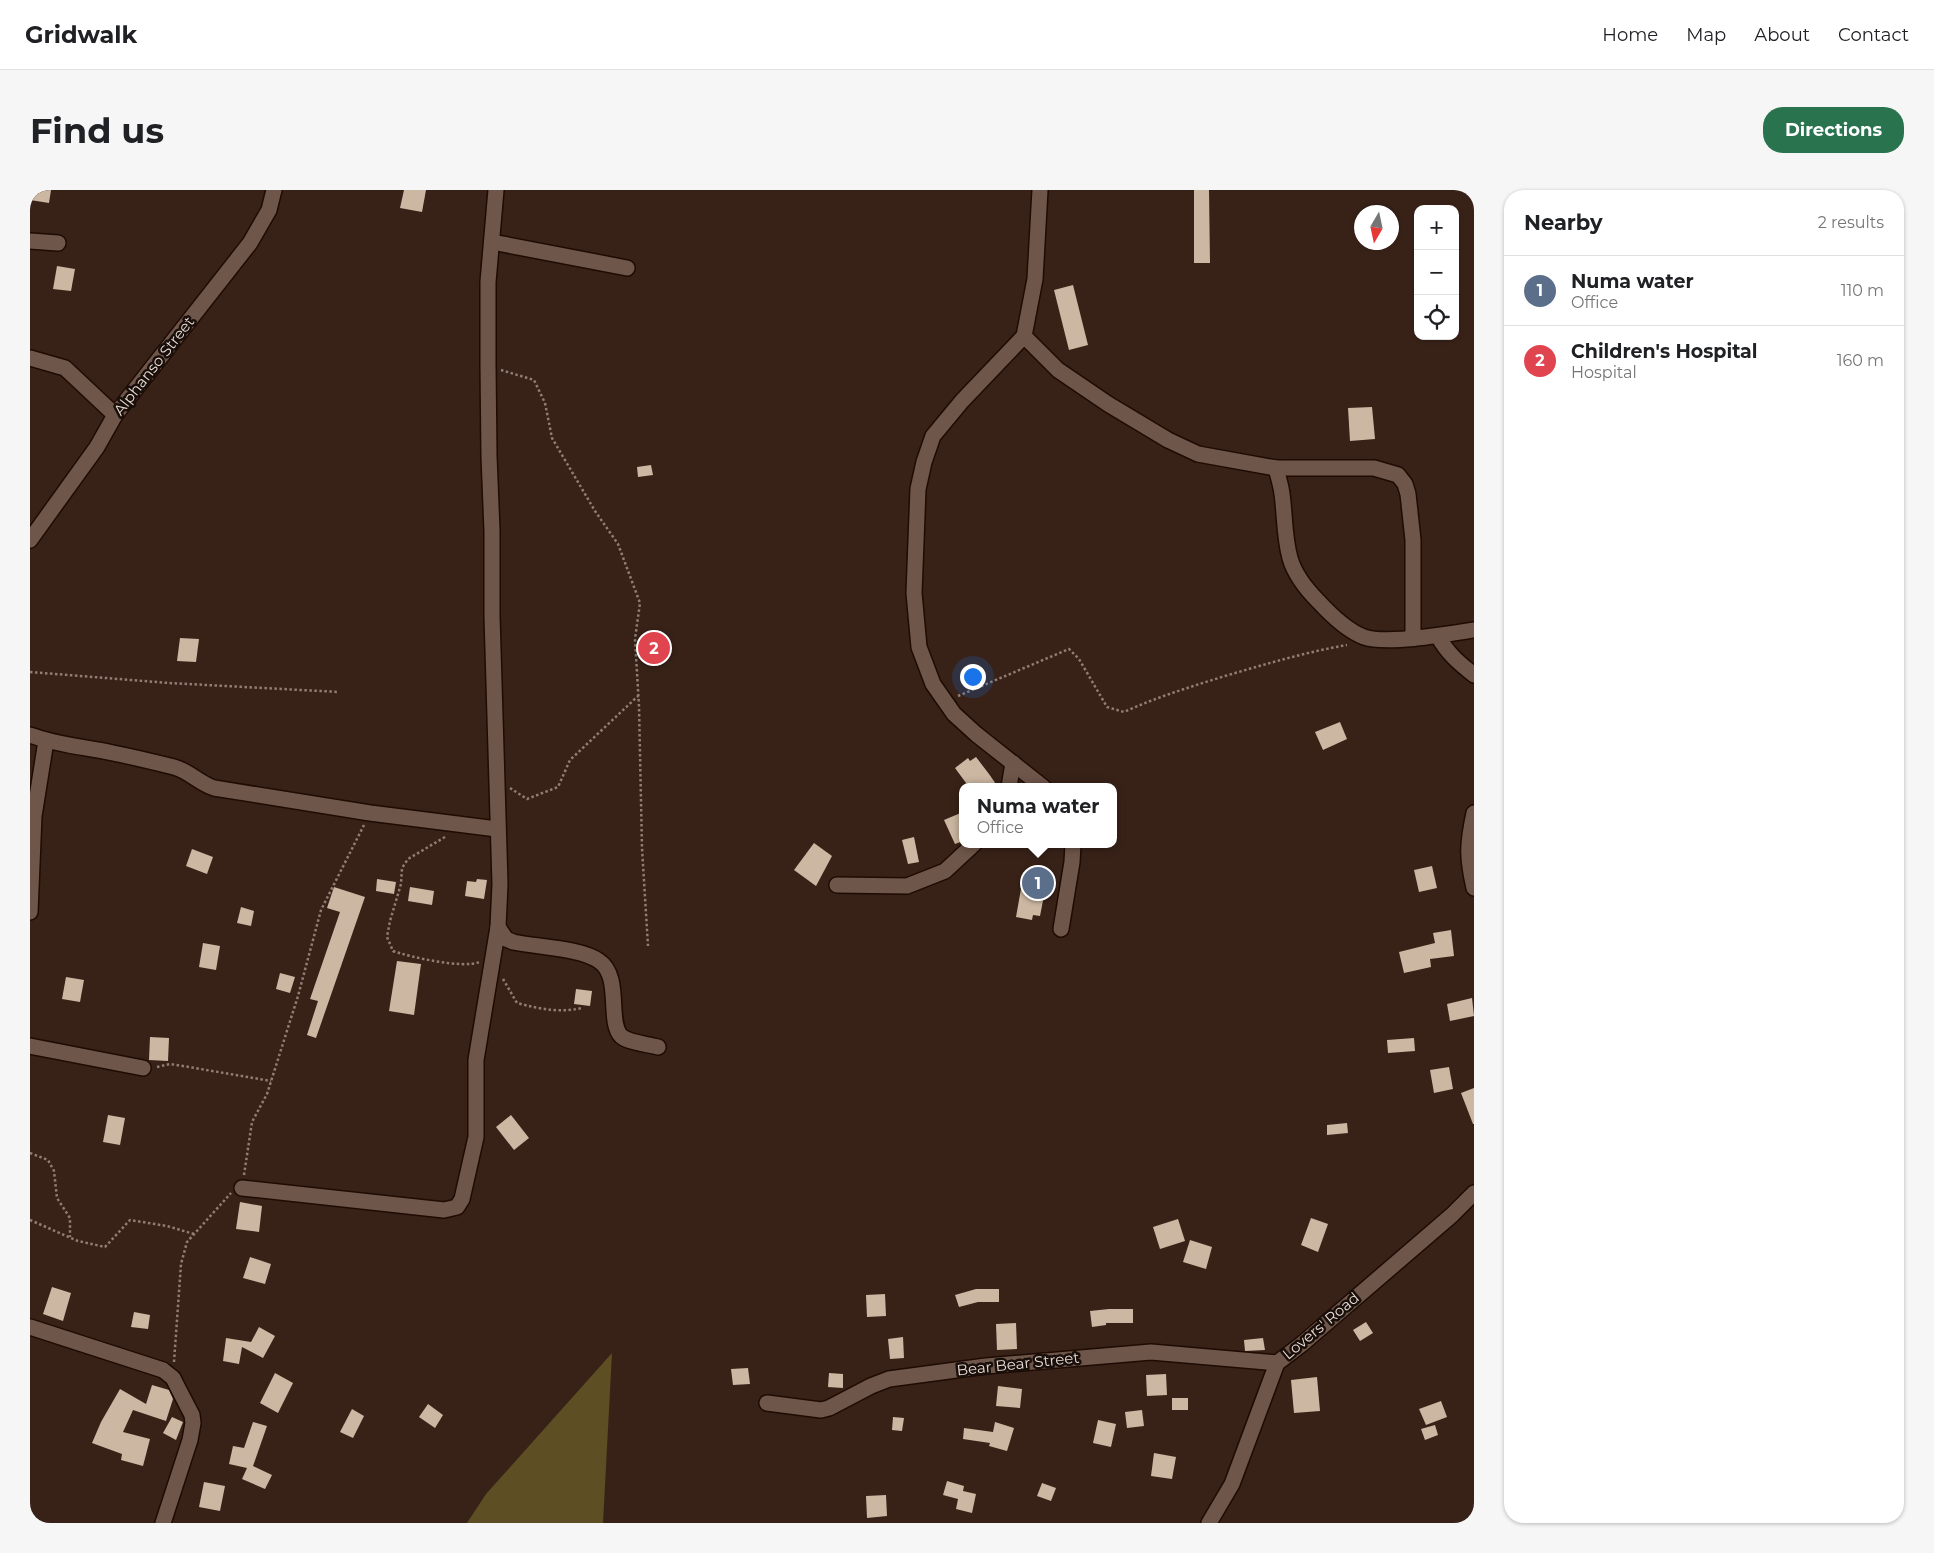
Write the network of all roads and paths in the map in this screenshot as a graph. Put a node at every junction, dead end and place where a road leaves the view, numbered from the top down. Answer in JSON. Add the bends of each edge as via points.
{"nodes":[{"id":1,"x":274,"y":190,"type":"edge"},
{"id":2,"x":496,"y":190,"type":"edge"},
{"id":3,"x":1040,"y":190,"type":"edge"},
{"id":4,"x":30,"y":241,"type":"edge"},
{"id":5,"x":492,"y":242,"type":"junction"},
{"id":6,"x":58,"y":243,"type":"dead end"},
{"id":7,"x":626,"y":268,"type":"dead end"},
{"id":8,"x":1024,"y":336,"type":"junction"},
{"id":9,"x":30,"y":358,"type":"edge"},
{"id":10,"x":488,"y":366,"type":"junction"},
{"id":11,"x":115,"y":415,"type":"junction"},
{"id":12,"x":1276,"y":468,"type":"junction"},
{"id":13,"x":30,"y":540,"type":"edge"},
{"id":14,"x":1474,"y":630,"type":"edge"},
{"id":15,"x":1438,"y":636,"type":"junction"},
{"id":16,"x":1413,"y":638,"type":"junction"},
{"id":17,"x":1350,"y":644,"type":"dead end"},
{"id":18,"x":30,"y":672,"type":"edge"},
{"id":19,"x":1474,"y":675,"type":"edge"},
{"id":20,"x":339,"y":692,"type":"dead end"},
{"id":21,"x":638,"y":696,"type":"junction"},
{"id":22,"x":945,"y":701,"type":"junction"},
{"id":23,"x":30,"y":735,"type":"edge"},
{"id":24,"x":46,"y":741,"type":"junction"},
{"id":25,"x":1013,"y":763,"type":"junction"},
{"id":26,"x":496,"y":779,"type":"junction"},
{"id":27,"x":1010,"y":783,"type":"edge"},
{"id":28,"x":1038,"y":783,"type":"edge"},
{"id":29,"x":370,"y":813,"type":"junction"},
{"id":30,"x":1474,"y":813,"type":"edge"},
{"id":31,"x":463,"y":826,"type":"junction"},
{"id":32,"x":498,"y":829,"type":"junction"},
{"id":33,"x":970,"y":848,"type":"edge"},
{"id":34,"x":1073,"y":848,"type":"edge"},
{"id":35,"x":837,"y":885,"type":"dead end"},
{"id":36,"x":1474,"y":888,"type":"edge"},
{"id":37,"x":30,"y":912,"type":"edge"},
{"id":38,"x":498,"y":927,"type":"junction"},
{"id":39,"x":1061,"y":929,"type":"dead end"},
{"id":40,"x":648,"y":946,"type":"dead end"},
{"id":41,"x":493,"y":960,"type":"junction"},
{"id":42,"x":582,"y":1008,"type":"dead end"},
{"id":43,"x":30,"y":1046,"type":"edge"},
{"id":44,"x":658,"y":1047,"type":"dead end"},
{"id":45,"x":143,"y":1068,"type":"joint"},
{"id":46,"x":271,"y":1081,"type":"junction"},
{"id":47,"x":30,"y":1153,"type":"edge"},
{"id":48,"x":242,"y":1188,"type":"junction"},
{"id":49,"x":1474,"y":1193,"type":"edge"},
{"id":50,"x":30,"y":1220,"type":"edge"},
{"id":51,"x":194,"y":1234,"type":"junction"},
{"id":52,"x":70,"y":1237,"type":"junction"},
{"id":53,"x":30,"y":1326,"type":"edge"},
{"id":54,"x":1277,"y":1363,"type":"junction"},
{"id":55,"x":173,"y":1378,"type":"junction"},
{"id":56,"x":767,"y":1403,"type":"dead end"},
{"id":57,"x":163,"y":1523,"type":"edge"},
{"id":58,"x":1209,"y":1523,"type":"edge"}],
"edges":[{"from":1,"to":11,"type":"street","name":"Alphanso Street","via":[[269,210],[250,243]]},
{"from":2,"to":5,"type":"street"},
{"from":3,"to":8,"type":"street","via":[[1035,279]]},
{"from":4,"to":6,"type":"street"},
{"from":5,"to":7,"type":"street"},
{"from":5,"to":10,"type":"street","via":[[488,282]]},
{"from":8,"to":12,"type":"street","via":[[1058,370],[1168,440],[1198,454]]},
{"from":8,"to":22,"type":"street","via":[[933,436],[918,489],[914,593],[919,647],[933,684]]},
{"from":9,"to":11,"type":"street","via":[[65,368]]},
{"from":10,"to":21,"type":"path","via":[[534,380],[545,403],[552,438],[618,544],[640,603],[636,640]]},
{"from":10,"to":26,"type":"street"},
{"from":11,"to":13,"type":"street","name":"Alphanso Street","via":[[97,447]]},
{"from":12,"to":16,"type":"street","via":[[1290,559],[1309,592],[1325,609],[1364,636]]},
{"from":12,"to":16,"type":"street","via":[[1374,468],[1398,475],[1408,494],[1413,540]]},
{"from":14,"to":15,"type":"street"},
{"from":15,"to":16,"type":"street"},
{"from":15,"to":19,"type":"street","via":[[1454,659]]},
{"from":17,"to":22,"type":"path","via":[[1262,665],[1155,698],[1124,712],[1107,707],[1079,659],[1069,649]]},
{"from":18,"to":20,"type":"path"},
{"from":21,"to":26,"type":"path","via":[[570,760],[558,787],[527,799]]},
{"from":21,"to":40,"type":"path"},
{"from":22,"to":25,"type":"street","via":[[954,714]]},
{"from":23,"to":24,"type":"street"},
{"from":24,"to":29,"type":"street","via":[[174,767],[214,788]]},
{"from":24,"to":37,"type":"street","via":[[33,838]]},
{"from":25,"to":27,"type":"street"},
{"from":25,"to":28,"type":"street"},
{"from":26,"to":32,"type":"street"},
{"from":29,"to":31,"type":"street"},
{"from":29,"to":46,"type":"path","via":[[321,910]]},
{"from":30,"to":36,"type":"street","via":[[1468,840]]},
{"from":31,"to":32,"type":"street"},
{"from":31,"to":41,"type":"path","via":[[408,859],[402,868],[388,937],[393,951],[409,956],[449,963],[474,964]]},
{"from":32,"to":38,"type":"street"},
{"from":33,"to":35,"type":"street","via":[[945,871],[907,886]]},
{"from":34,"to":39,"type":"street"},
{"from":38,"to":41,"type":"street"},
{"from":38,"to":44,"type":"street","via":[[506,939],[514,942],[586,954],[598,960],[610,981],[616,1025],[622,1036]]},
{"from":41,"to":42,"type":"path","via":[[517,1003],[565,1012]]},
{"from":41,"to":48,"type":"street","via":[[476,1060],[476,1137],[462,1199],[457,1207],[444,1210]]},
{"from":43,"to":45,"type":"street"},
{"from":45,"to":46,"type":"path","via":[[170,1064]]},
{"from":46,"to":48,"type":"path","via":[[252,1122]]},
{"from":47,"to":52,"type":"path","via":[[48,1160],[54,1171],[57,1198],[70,1218]]},
{"from":48,"to":51,"type":"path","via":[[228,1194]]},
{"from":49,"to":54,"type":"street","name":"Lovers' Road"},
{"from":50,"to":52,"type":"path"},
{"from":51,"to":52,"type":"path","via":[[130,1220],[105,1247]]},
{"from":51,"to":55,"type":"path","via":[[187,1242],[181,1264]]},
{"from":53,"to":55,"type":"street","via":[[153,1366]]},
{"from":54,"to":56,"type":"street","name":"Bear Bear Street","via":[[1151,1352],[1056,1359],[889,1379],[821,1410]]},
{"from":54,"to":58,"type":"street","name":"Lovers' Road","via":[[1232,1484]]},
{"from":55,"to":57,"type":"street","via":[[193,1423]]}]}
